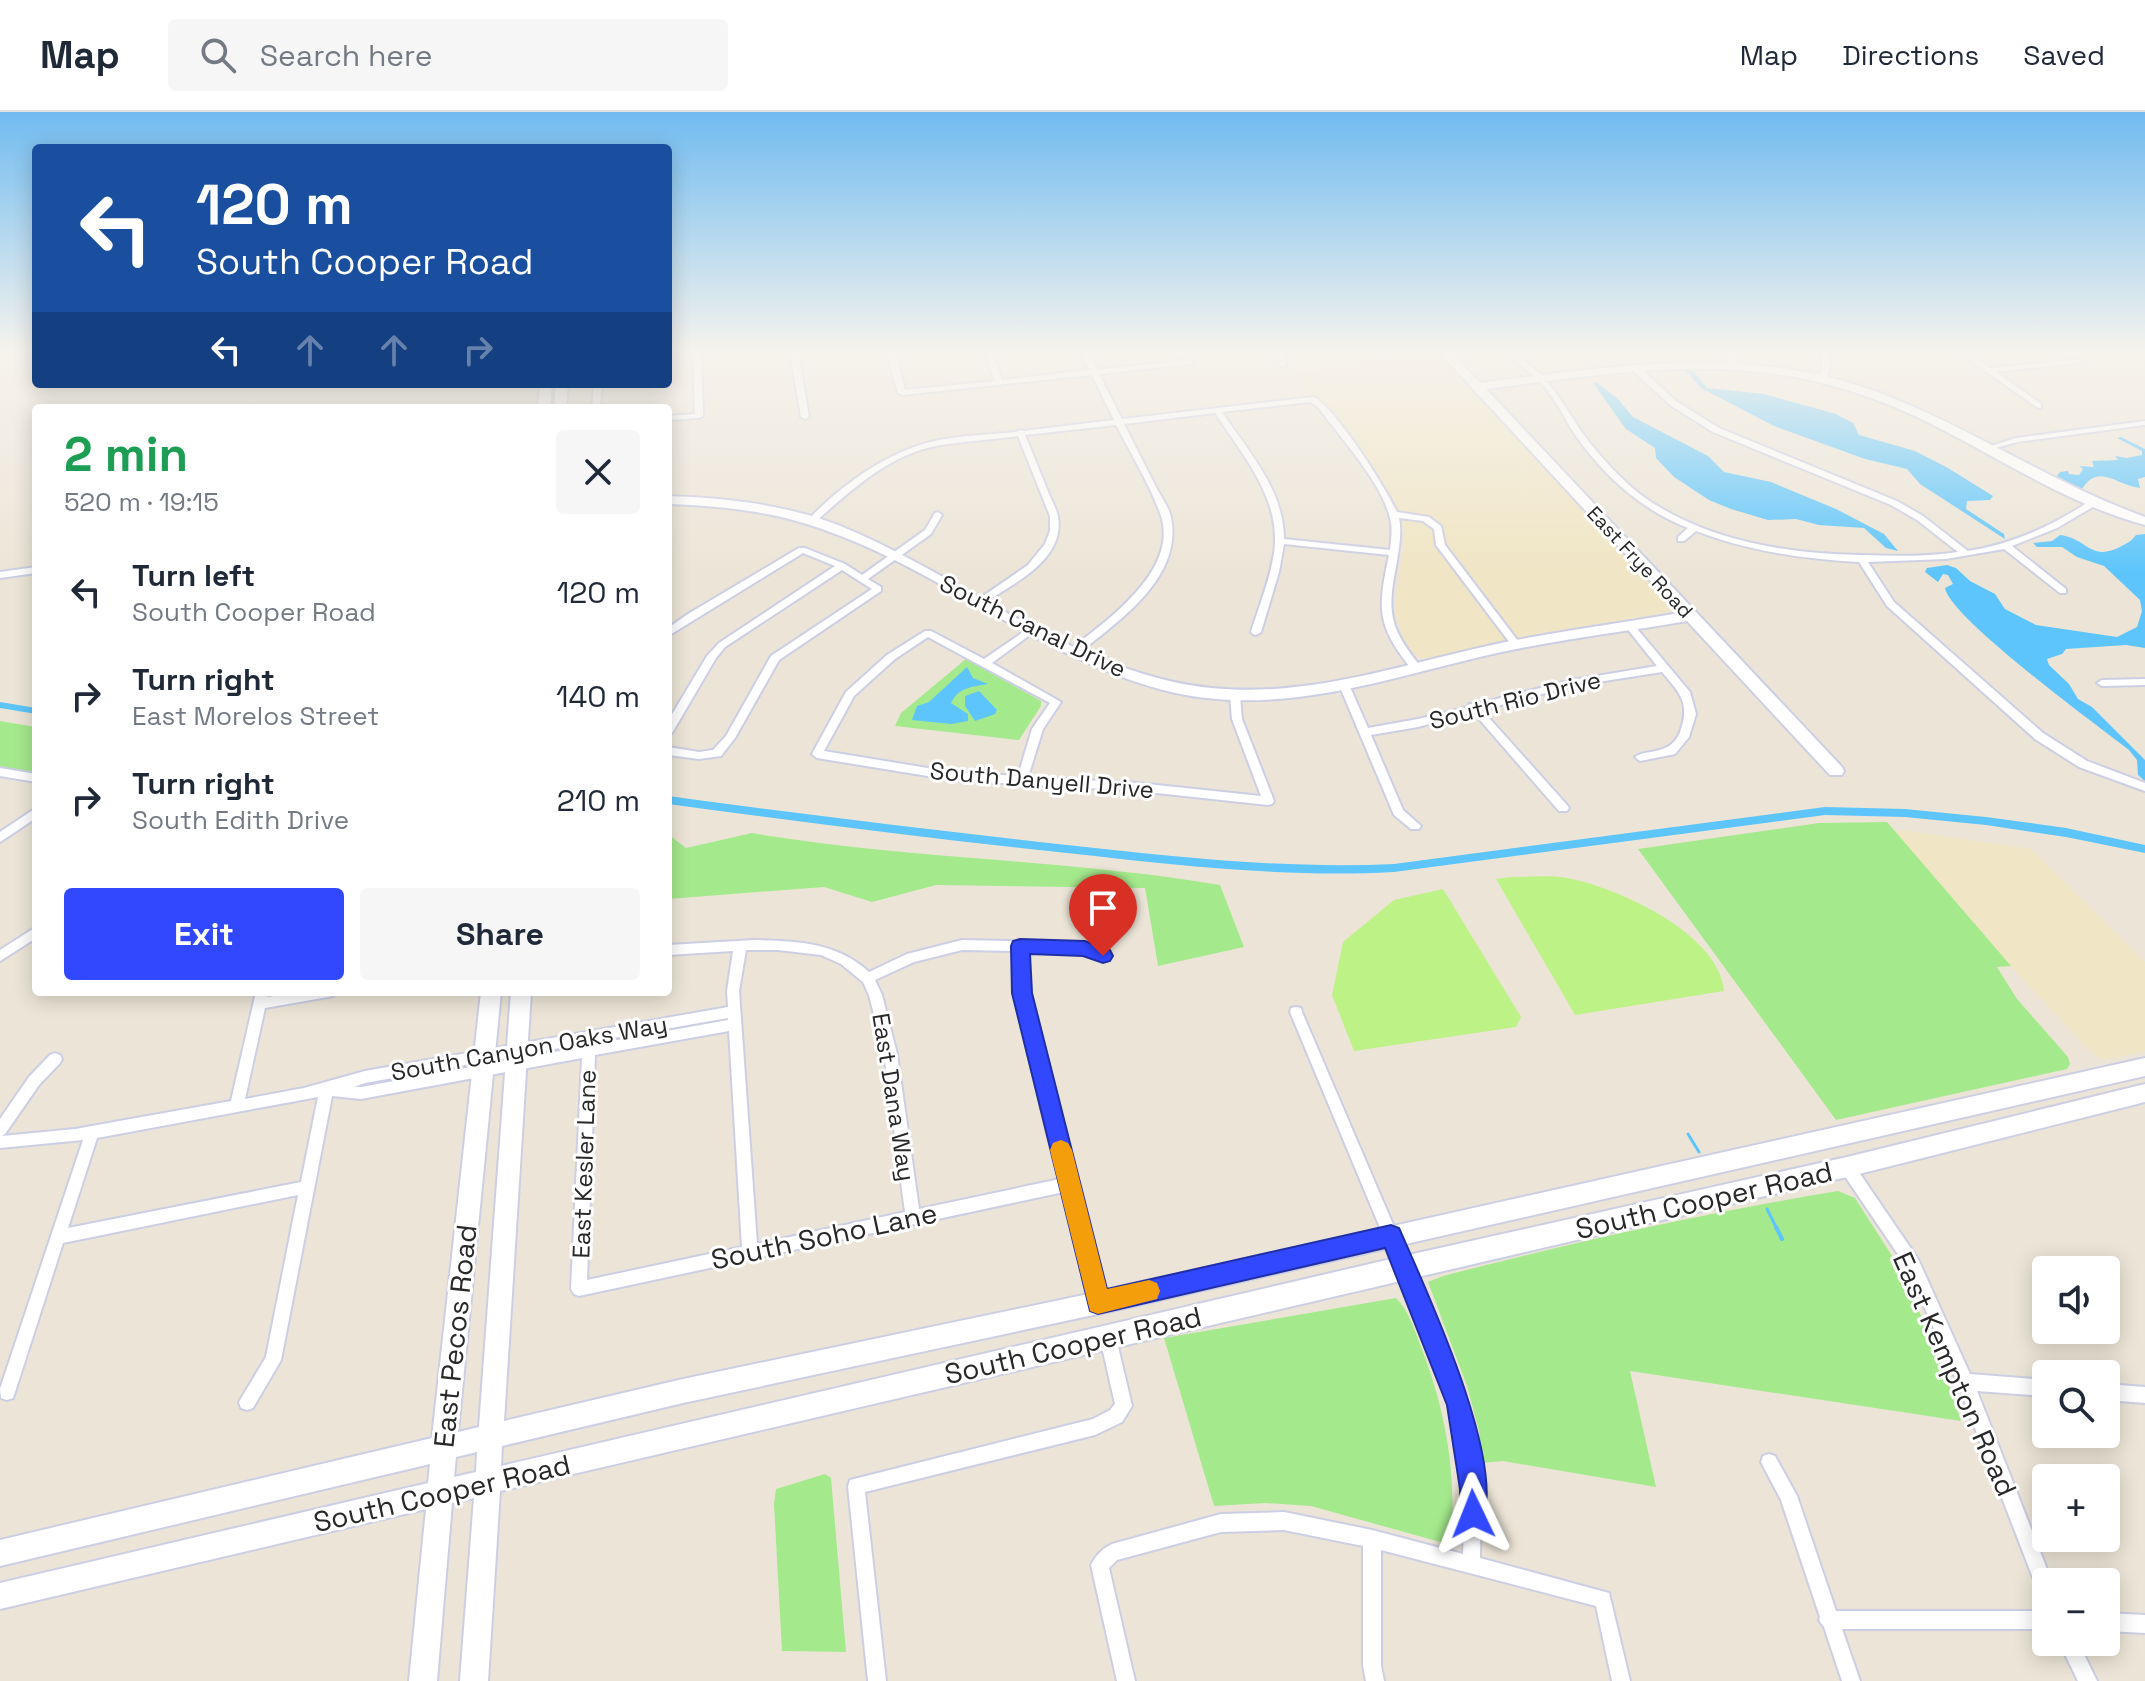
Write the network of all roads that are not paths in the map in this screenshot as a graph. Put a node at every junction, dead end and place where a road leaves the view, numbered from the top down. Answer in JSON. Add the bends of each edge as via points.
{"nodes":[{"id":1,"x":1076,"y":425,"type":"edge"},
{"id":2,"x":1122,"y":425,"type":"edge"},
{"id":3,"x":1226,"y":425,"type":"edge"},
{"id":4,"x":1334,"y":425,"type":"edge"},
{"id":5,"x":1512,"y":425,"type":"edge"},
{"id":6,"x":1574,"y":425,"type":"edge"},
{"id":7,"x":1708,"y":425,"type":"edge"},
{"id":8,"x":1939,"y":425,"type":"edge"},
{"id":9,"x":2129,"y":425,"type":"edge"},
{"id":10,"x":1020,"y":432,"type":"junction"},
{"id":11,"x":1985,"y":449,"type":"junction"},
{"id":12,"x":672,"y":500,"type":"edge"},
{"id":13,"x":2093,"y":503,"type":"junction"},
{"id":14,"x":1393,"y":514,"type":"junction"},
{"id":15,"x":938,"y":515,"type":"dead end"},
{"id":16,"x":811,"y":521,"type":"junction"},
{"id":17,"x":2145,"y":521,"type":"edge"},
{"id":18,"x":1694,"y":528,"type":"junction"},
{"id":19,"x":1681,"y":539,"type":"dead end"},
{"id":20,"x":1279,"y":541,"type":"junction"},
{"id":21,"x":2005,"y":545,"type":"junction"},
{"id":22,"x":1394,"y":553,"type":"junction"},
{"id":23,"x":1965,"y":553,"type":"junction"},
{"id":24,"x":895,"y":556,"type":"junction"},
{"id":25,"x":1861,"y":558,"type":"junction"},
{"id":26,"x":842,"y":566,"type":"junction"},
{"id":27,"x":32,"y":571,"type":"edge"},
{"id":28,"x":0,"y":575,"type":"edge"},
{"id":29,"x":863,"y":578,"type":"junction"},
{"id":30,"x":2063,"y":591,"type":"dead end"},
{"id":31,"x":981,"y":601,"type":"junction"},
{"id":32,"x":1689,"y":616,"type":"junction"},
{"id":33,"x":1630,"y":626,"type":"junction"},
{"id":34,"x":1032,"y":629,"type":"junction"},
{"id":35,"x":672,"y":630,"type":"edge"},
{"id":36,"x":1256,"y":632,"type":"dead end"},
{"id":37,"x":1516,"y":645,"type":"junction"},
{"id":38,"x":1076,"y":650,"type":"junction"},
{"id":39,"x":984,"y":664,"type":"junction"},
{"id":40,"x":1665,"y":668,"type":"junction"},
{"id":41,"x":1417,"y":669,"type":"junction"},
{"id":42,"x":2140,"y":682,"type":"edge"},
{"id":43,"x":2102,"y":683,"type":"dead end"},
{"id":44,"x":1345,"y":687,"type":"junction"},
{"id":45,"x":2145,"y":693,"type":"edge"},
{"id":46,"x":1235,"y":696,"type":"junction"},
{"id":47,"x":1473,"y":706,"type":"junction"},
{"id":48,"x":672,"y":723,"type":"edge"},
{"id":49,"x":1365,"y":732,"type":"junction"},
{"id":50,"x":672,"y":751,"type":"edge"},
{"id":51,"x":1640,"y":757,"type":"dead end"},
{"id":52,"x":1836,"y":771,"type":"dead end"},
{"id":53,"x":0,"y":772,"type":"edge"},
{"id":54,"x":32,"y":777,"type":"edge"},
{"id":55,"x":1022,"y":781,"type":"junction"},
{"id":56,"x":2145,"y":787,"type":"edge"},
{"id":57,"x":1563,"y":808,"type":"dead end"},
{"id":58,"x":32,"y":815,"type":"edge"},
{"id":59,"x":1415,"y":826,"type":"dead end"},
{"id":60,"x":0,"y":838,"type":"edge"},
{"id":61,"x":32,"y":935,"type":"edge"},
{"id":62,"x":740,"y":946,"type":"junction"},
{"id":63,"x":1020,"y":946,"type":"junction"},
{"id":64,"x":672,"y":950,"type":"edge"},
{"id":65,"x":0,"y":956,"type":"edge"},
{"id":66,"x":1103,"y":956,"type":"dead end"},
{"id":67,"x":867,"y":978,"type":"junction"},
{"id":68,"x":283,"y":996,"type":"edge"},
{"id":69,"x":491,"y":996,"type":"edge"},
{"id":70,"x":521,"y":996,"type":"edge"},
{"id":71,"x":261,"y":998,"type":"edge"},
{"id":72,"x":1296,"y":1012,"type":"dead end"},
{"id":73,"x":735,"y":1017,"type":"junction"},
{"id":74,"x":588,"y":1046,"type":"junction"},
{"id":75,"x":55,"y":1059,"type":"dead end"},
{"id":76,"x":516,"y":1059,"type":"junction"},
{"id":77,"x":484,"y":1063,"type":"junction"},
{"id":78,"x":2145,"y":1067,"type":"edge"},
{"id":79,"x":2101,"y":1077,"type":"junction"},
{"id":80,"x":326,"y":1091,"type":"junction"},
{"id":81,"x":2145,"y":1093,"type":"edge"},
{"id":82,"x":2122,"y":1099,"type":"junction"},
{"id":83,"x":237,"y":1106,"type":"junction"},
{"id":84,"x":0,"y":1130,"type":"edge"},
{"id":85,"x":92,"y":1133,"type":"junction"},
{"id":86,"x":1828,"y":1139,"type":"junction"},
{"id":87,"x":0,"y":1142,"type":"edge"},
{"id":88,"x":1847,"y":1167,"type":"junction"},
{"id":89,"x":1069,"y":1184,"type":"junction"},
{"id":90,"x":307,"y":1187,"type":"junction"},
{"id":91,"x":913,"y":1217,"type":"junction"},
{"id":92,"x":1391,"y":1236,"type":"junction"},
{"id":93,"x":58,"y":1237,"type":"junction"},
{"id":94,"x":750,"y":1252,"type":"junction"},
{"id":95,"x":1404,"y":1267,"type":"junction"},
{"id":96,"x":579,"y":1289,"type":"joint"},
{"id":97,"x":1098,"y":1303,"type":"junction"},
{"id":98,"x":1108,"y":1338,"type":"junction"},
{"id":99,"x":1965,"y":1382,"type":"junction"},
{"id":100,"x":2032,"y":1387,"type":"edge"},
{"id":101,"x":7,"y":1392,"type":"dead end"},
{"id":102,"x":2120,"y":1393,"type":"edge"},
{"id":103,"x":2145,"y":1395,"type":"edge"},
{"id":104,"x":247,"y":1402,"type":"dead end"},
{"id":105,"x":493,"y":1436,"type":"junction"},
{"id":106,"x":444,"y":1447,"type":"junction"},
{"id":107,"x":1769,"y":1462,"type":"dead end"},
{"id":108,"x":490,"y":1481,"type":"junction"},
{"id":109,"x":440,"y":1494,"type":"junction"},
{"id":110,"x":1372,"y":1539,"type":"junction"},
{"id":111,"x":0,"y":1553,"type":"edge"},
{"id":112,"x":1471,"y":1564,"type":"junction"},
{"id":113,"x":2037,"y":1568,"type":"edge"},
{"id":114,"x":0,"y":1596,"type":"edge"},
{"id":115,"x":1828,"y":1620,"type":"junction"},
{"id":116,"x":2032,"y":1620,"type":"edge"},
{"id":117,"x":2120,"y":1623,"type":"edge"},
{"id":118,"x":2145,"y":1624,"type":"edge"},
{"id":119,"x":2075,"y":1656,"type":"edge"},
{"id":120,"x":423,"y":1681,"type":"edge"},
{"id":121,"x":474,"y":1681,"type":"edge"},
{"id":122,"x":877,"y":1681,"type":"edge"},
{"id":123,"x":1126,"y":1681,"type":"edge"},
{"id":124,"x":1375,"y":1681,"type":"edge"},
{"id":125,"x":1621,"y":1681,"type":"edge"},
{"id":126,"x":1851,"y":1681,"type":"edge"},
{"id":127,"x":2088,"y":1681,"type":"edge"}],
"edges":[{"from":1,"to":10,"type":"street"},
{"from":2,"to":38,"type":"street","via":[[1166,515],[1167,550],[1147,589]]},
{"from":3,"to":20,"type":"street","via":[[1277,512]]},
{"from":4,"to":14,"type":"street"},
{"from":5,"to":32,"type":"main road","name":"East Frye Road"},
{"from":6,"to":18,"type":"street","via":[[1634,493]]},
{"from":7,"to":23,"type":"street","via":[[1894,503]]},
{"from":8,"to":11,"type":"main road"},
{"from":9,"to":11,"type":"street"},
{"from":10,"to":16,"type":"street","via":[[908,451],[867,472]]},
{"from":10,"to":31,"type":"street","via":[[1056,530],[1040,560]]},
{"from":11,"to":13,"type":"main road"},
{"from":12,"to":16,"type":"main road","name":"South Canal Drive","via":[[743,506]]},
{"from":13,"to":17,"type":"main road"},
{"from":13,"to":21,"type":"street","via":[[2053,528]]},
{"from":14,"to":22,"type":"street"},
{"from":14,"to":37,"type":"street","via":[[1426,519],[1438,528],[1441,545]]},
{"from":15,"to":24,"type":"street","via":[[928,532]]},
{"from":16,"to":24,"type":"main road","name":"South Canal Drive"},
{"from":18,"to":19,"type":"street"},
{"from":18,"to":25,"type":"street","via":[[1772,550]]},
{"from":20,"to":22,"type":"street"},
{"from":20,"to":36,"type":"street"},
{"from":21,"to":23,"type":"street"},
{"from":21,"to":30,"type":"street"},
{"from":22,"to":41,"type":"street","via":[[1386,589],[1387,625]]},
{"from":23,"to":25,"type":"street"},
{"from":24,"to":29,"type":"street"},
{"from":24,"to":31,"type":"main road","name":"South Canal Drive"},
{"from":25,"to":56,"type":"street","via":[[1890,604],[2039,736],[2083,764]]},
{"from":26,"to":29,"type":"street"},
{"from":26,"to":35,"type":"street","via":[[802,550]]},
{"from":26,"to":48,"type":"street","via":[[722,645]]},
{"from":27,"to":28,"type":"street"},
{"from":29,"to":50,"type":"street","via":[[878,589],[775,658],[724,748],[708,755]]},
{"from":31,"to":34,"type":"main road","name":"South Canal Drive"},
{"from":32,"to":33,"type":"main road","name":"South Canal Drive"},
{"from":32,"to":52,"type":"main road","name":"East Frye Road"},
{"from":33,"to":37,"type":"main road","name":"South Canal Drive"},
{"from":33,"to":40,"type":"street"},
{"from":34,"to":38,"type":"main road","name":"South Canal Drive"},
{"from":34,"to":39,"type":"street"},
{"from":37,"to":41,"type":"main road","name":"South Canal Drive"},
{"from":38,"to":46,"type":"main road","name":"South Canal Drive","via":[[1151,681]]},
{"from":39,"to":55,"type":"street","via":[[1056,702],[1032,735]]},
{"from":39,"to":55,"type":"street","name":"South Danyell Drive","via":[[928,633],[850,694],[817,754],[952,776]]},
{"from":40,"to":47,"type":"street","name":"South Rio Drive"},
{"from":40,"to":51,"type":"street","via":[[1686,694],[1691,714],[1684,737],[1671,751]]},
{"from":41,"to":44,"type":"main road","name":"South Canal Drive"},
{"from":42,"to":43,"type":"street"},
{"from":42,"to":45,"type":"street"},
{"from":44,"to":46,"type":"main road","name":"South Canal Drive"},
{"from":44,"to":49,"type":"street"},
{"from":46,"to":55,"type":"street","name":"South Danyell Drive","via":[[1237,719],[1268,801]]},
{"from":47,"to":49,"type":"street","name":"South Rio Drive"},
{"from":47,"to":57,"type":"street"},
{"from":49,"to":59,"type":"street","via":[[1398,812]]},
{"from":53,"to":54,"type":"street"},
{"from":58,"to":60,"type":"street"},
{"from":61,"to":65,"type":"street"},
{"from":62,"to":64,"type":"street"},
{"from":62,"to":67,"type":"street","via":[[815,950],[840,957]]},
{"from":62,"to":73,"type":"street"},
{"from":63,"to":66,"type":"street","via":[[1085,948]]},
{"from":63,"to":67,"type":"street","via":[[962,945],[911,958]]},
{"from":63,"to":89,"type":"street","via":[[1022,993]]},
{"from":67,"to":91,"type":"street","name":"East Dana Way","via":[[884,1019]]},
{"from":68,"to":71,"type":"street"},
{"from":69,"to":77,"type":"main road","name":"East Pecos Road"},
{"from":70,"to":76,"type":"main road","name":"East Pecos Road"},
{"from":71,"to":83,"type":"street"},
{"from":72,"to":92,"type":"street"},
{"from":73,"to":74,"type":"street","name":"South Canyon Oaks Way"},
{"from":73,"to":94,"type":"street"},
{"from":74,"to":76,"type":"street","name":"South Canyon Oaks Way"},
{"from":74,"to":96,"type":"street","name":"East Kesler Lane"},
{"from":75,"to":84,"type":"street"},
{"from":76,"to":77,"type":"street","name":"South Canyon Oaks Way"},
{"from":76,"to":105,"type":"main road","name":"East Pecos Road"},
{"from":77,"to":80,"type":"street","name":"South Canyon Oaks Way","via":[[361,1093]]},
{"from":77,"to":106,"type":"main road","name":"East Pecos Road"},
{"from":78,"to":79,"type":"main road","name":"South Cooper Road"},
{"from":79,"to":82,"type":"main road"},
{"from":79,"to":86,"type":"main road","name":"South Cooper Road"},
{"from":80,"to":83,"type":"street","name":"South Canyon Oaks Way"},
{"from":80,"to":90,"type":"street"},
{"from":81,"to":82,"type":"main road","name":"South Cooper Road"},
{"from":82,"to":88,"type":"main road","name":"South Cooper Road"},
{"from":83,"to":85,"type":"street","name":"South Canyon Oaks Way"},
{"from":85,"to":87,"type":"street","name":"South Canyon Oaks Way"},
{"from":85,"to":93,"type":"street"},
{"from":86,"to":88,"type":"main road"},
{"from":86,"to":92,"type":"main road","name":"South Cooper Road"},
{"from":88,"to":95,"type":"main road","name":"South Cooper Road"},
{"from":88,"to":99,"type":"street","name":"East Kempton Road","via":[[1913,1264]]},
{"from":89,"to":91,"type":"street","name":"South Soho Lane"},
{"from":89,"to":97,"type":"street"},
{"from":90,"to":93,"type":"street"},
{"from":90,"to":104,"type":"street","via":[[273,1360]]},
{"from":91,"to":94,"type":"street","name":"South Soho Lane"},
{"from":92,"to":95,"type":"street"},
{"from":92,"to":97,"type":"main road","name":"South Cooper Road"},
{"from":93,"to":101,"type":"street"},
{"from":94,"to":96,"type":"street","name":"South Soho Lane"},
{"from":95,"to":98,"type":"main road","name":"South Cooper Road"},
{"from":95,"to":112,"type":"street","via":[[1460,1405],[1473,1489]]},
{"from":97,"to":105,"type":"main road","name":"South Cooper Road"},
{"from":98,"to":108,"type":"main road","name":"South Cooper Road"},
{"from":98,"to":122,"type":"street","via":[[1124,1406],[1116,1416],[1095,1427],[856,1486]]},
{"from":99,"to":100,"type":"street"},
{"from":99,"to":113,"type":"street","name":"East Kempton Road"},
{"from":102,"to":103,"type":"street"},
{"from":105,"to":106,"type":"main road","name":"South Cooper Road"},
{"from":105,"to":108,"type":"main road","name":"East Pecos Road"},
{"from":106,"to":109,"type":"main road","name":"East Pecos Road"},
{"from":106,"to":111,"type":"main road","name":"South Cooper Road"},
{"from":107,"to":115,"type":"street","via":[[1788,1496]]},
{"from":108,"to":109,"type":"main road","name":"South Cooper Road"},
{"from":108,"to":121,"type":"main road","name":"East Pecos Road"},
{"from":109,"to":114,"type":"main road","name":"South Cooper Road"},
{"from":109,"to":120,"type":"main road","name":"East Pecos Road"},
{"from":110,"to":112,"type":"street"},
{"from":110,"to":123,"type":"street","via":[[1284,1521],[1221,1523],[1112,1553],[1100,1565]]},
{"from":110,"to":124,"type":"street"},
{"from":112,"to":125,"type":"street","via":[[1603,1599]]},
{"from":115,"to":116,"type":"street"},
{"from":115,"to":126,"type":"street"},
{"from":117,"to":118,"type":"street"},
{"from":119,"to":127,"type":"street"}]}
